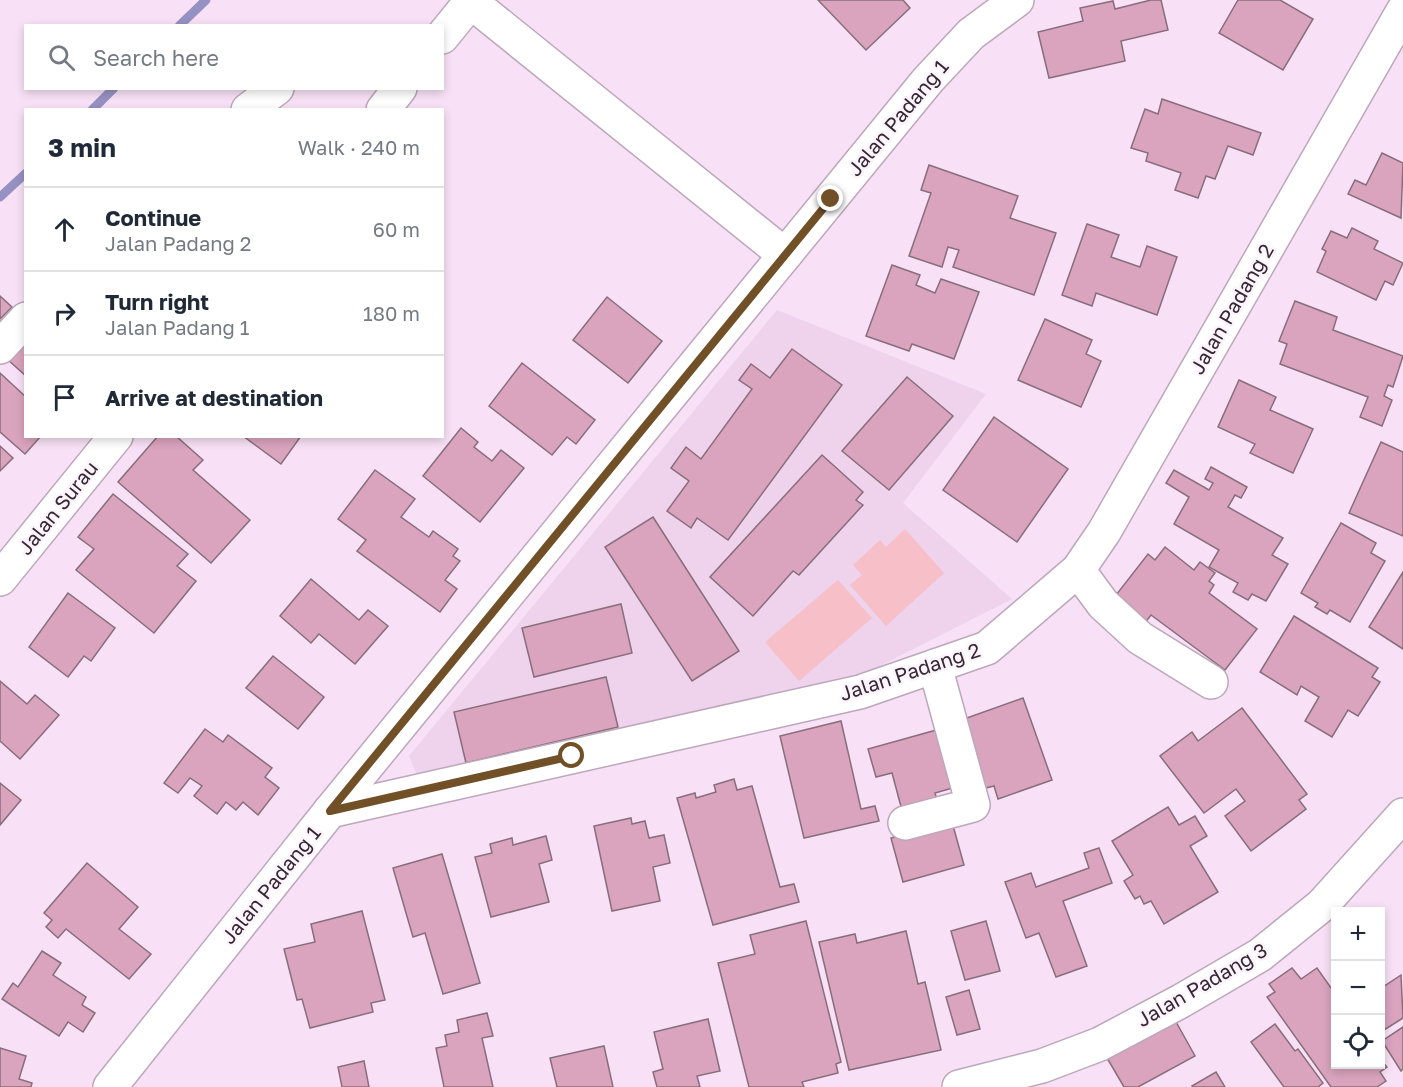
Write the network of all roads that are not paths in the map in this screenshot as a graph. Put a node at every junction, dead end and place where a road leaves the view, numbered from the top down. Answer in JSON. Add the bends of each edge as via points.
{"nodes":[{"id":1,"x":1017,"y":0,"type":"edge"},
{"id":2,"x":472,"y":1,"type":"edge"},
{"id":3,"x":1403,"y":10,"type":"edge"},
{"id":4,"x":444,"y":35,"type":"edge"},
{"id":5,"x":275,"y":90,"type":"edge"},
{"id":6,"x":398,"y":90,"type":"edge"},
{"id":7,"x":251,"y":108,"type":"edge"},
{"id":8,"x":385,"y":108,"type":"edge"},
{"id":9,"x":785,"y":255,"type":"junction"},
{"id":10,"x":24,"y":321,"type":"edge"},
{"id":11,"x":0,"y":347,"type":"edge"},
{"id":12,"x":114,"y":438,"type":"edge"},
{"id":13,"x":1078,"y":570,"type":"junction"},
{"id":14,"x":0,"y":579,"type":"edge"},
{"id":15,"x":935,"y":666,"type":"junction"},
{"id":16,"x":1210,"y":682,"type":"dead end"},
{"id":17,"x":330,"y":811,"type":"junction"},
{"id":18,"x":1403,"y":815,"type":"edge"},
{"id":19,"x":905,"y":823,"type":"dead end"},
{"id":20,"x":110,"y":1087,"type":"edge"},
{"id":21,"x":959,"y":1087,"type":"edge"}],
"edges":[{"from":1,"to":9,"type":"street","name":"Jalan Padang 1","via":[[971,34],[928,80]]},
{"from":2,"to":4,"type":"street"},
{"from":2,"to":9,"type":"street"},
{"from":3,"to":13,"type":"street","name":"Jalan Padang 2","via":[[1104,532]]},
{"from":5,"to":7,"type":"street"},
{"from":6,"to":8,"type":"street"},
{"from":9,"to":17,"type":"street","name":"Jalan Padang 1"},
{"from":10,"to":11,"type":"street"},
{"from":12,"to":14,"type":"street","name":"Jalan Surau"},
{"from":13,"to":15,"type":"street","name":"Jalan Padang 2","via":[[987,648]]},
{"from":13,"to":16,"type":"street","via":[[1102,604],[1140,638]]},
{"from":15,"to":17,"type":"street","name":"Jalan Padang 2","via":[[860,692]]},
{"from":15,"to":19,"type":"street","via":[[973,805]]},
{"from":17,"to":20,"type":"street","name":"Jalan Padang 1"},
{"from":18,"to":21,"type":"street","name":"Jalan Padang 3","via":[[1322,905],[1260,955],[1100,1044],[1042,1066]]}]}
